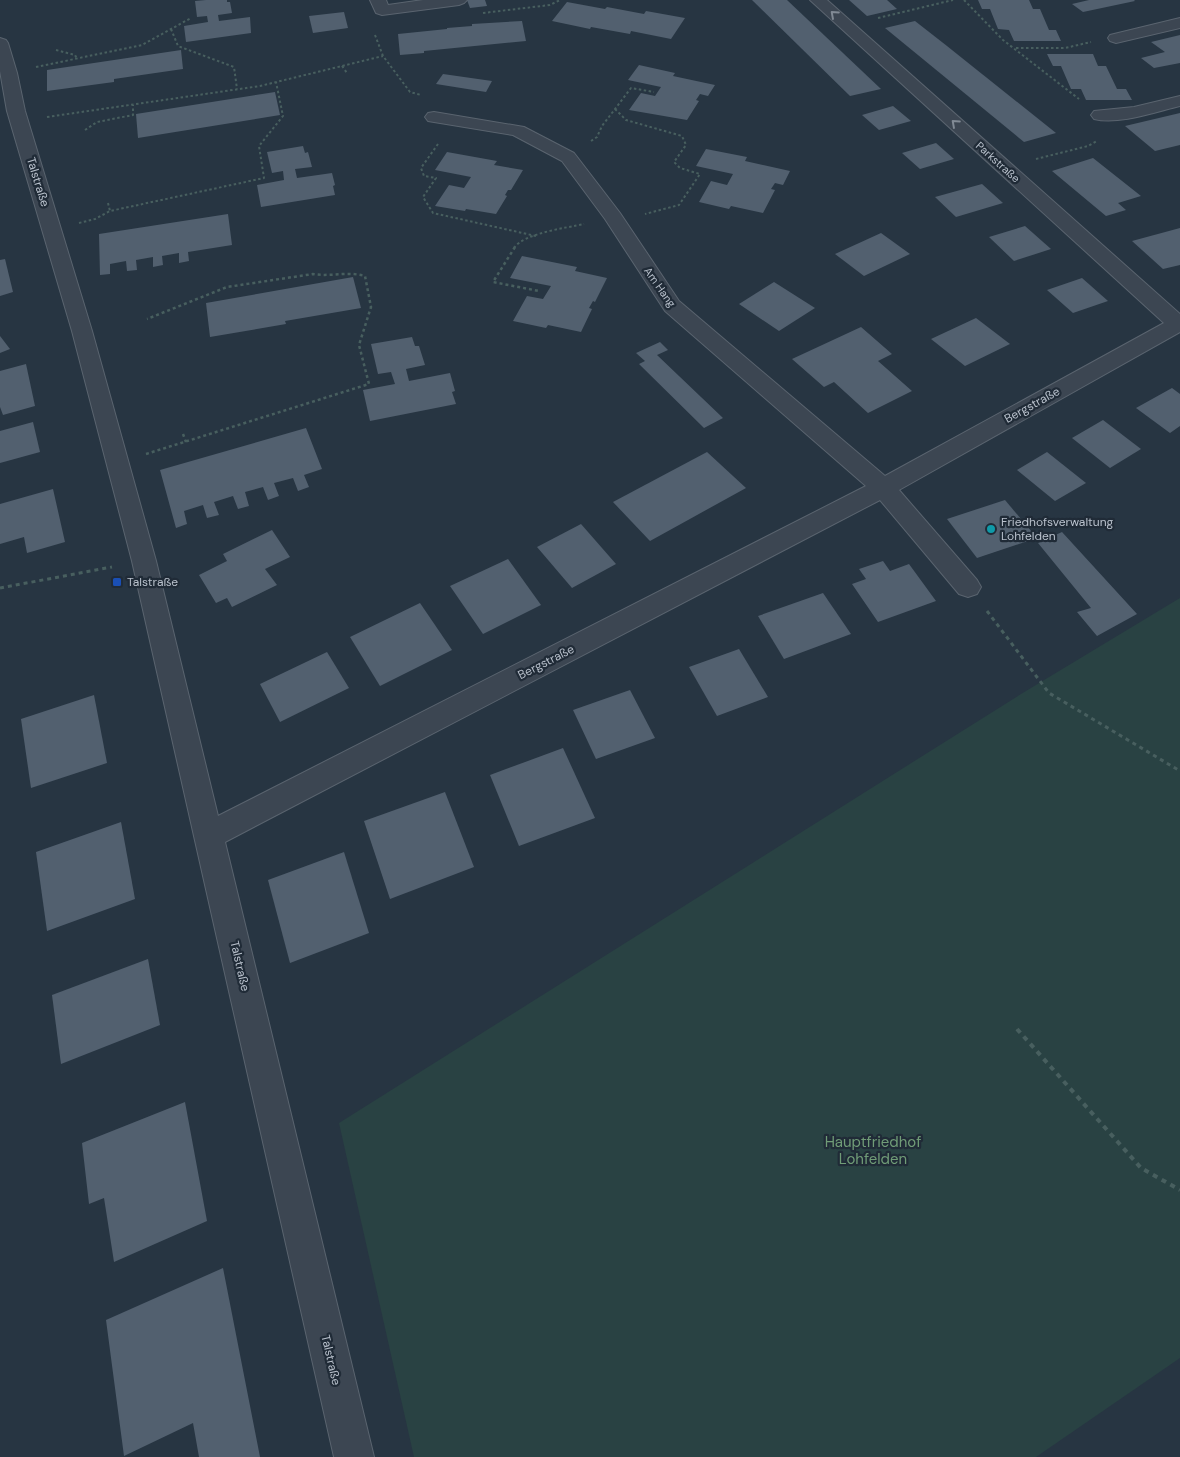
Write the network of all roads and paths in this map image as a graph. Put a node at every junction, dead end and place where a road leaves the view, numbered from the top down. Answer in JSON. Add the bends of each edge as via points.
{"nodes":[{"id":1,"x":459,"y":0,"type":"edge"},
{"id":2,"x":818,"y":0,"type":"edge"},
{"id":3,"x":953,"y":0,"type":"edge"},
{"id":4,"x":964,"y":0,"type":"edge"},
{"id":5,"x":380,"y":5,"type":"edge"},
{"id":6,"x":190,"y":18,"type":"dead end"},
{"id":7,"x":1180,"y":23,"type":"edge"},
{"id":8,"x":845,"y":24,"type":"junction"},
{"id":9,"x":171,"y":29,"type":"junction"},
{"id":10,"x":1116,"y":38,"type":"joint"},
{"id":11,"x":0,"y":43,"type":"edge"},
{"id":12,"x":1015,"y":48,"type":"junction"},
{"id":13,"x":56,"y":50,"type":"dead end"},
{"id":14,"x":383,"y":56,"type":"junction"},
{"id":15,"x":77,"y":59,"type":"junction"},
{"id":16,"x":342,"y":66,"type":"junction"},
{"id":17,"x":9,"y":73,"type":"junction"},
{"id":18,"x":347,"y":74,"type":"dead end"},
{"id":19,"x":276,"y":82,"type":"junction"},
{"id":20,"x":237,"y":89,"type":"junction"},
{"id":21,"x":654,"y":92,"type":"dead end"},
{"id":22,"x":1180,"y":101,"type":"edge"},
{"id":23,"x":133,"y":105,"type":"junction"},
{"id":24,"x":616,"y":109,"type":"junction"},
{"id":25,"x":1100,"y":115,"type":"junction"},
{"id":26,"x":434,"y":117,"type":"joint"},
{"id":27,"x":455,"y":120,"type":"junction"},
{"id":28,"x":19,"y":121,"type":"junction"},
{"id":29,"x":85,"y":130,"type":"dead end"},
{"id":30,"x":568,"y":157,"type":"junction"},
{"id":31,"x":1004,"y":167,"type":"junction"},
{"id":32,"x":108,"y":203,"type":"dead end"},
{"id":33,"x":110,"y":211,"type":"junction"},
{"id":34,"x":614,"y":219,"type":"junction"},
{"id":35,"x":52,"y":230,"type":"junction"},
{"id":36,"x":536,"y":236,"type":"junction"},
{"id":37,"x":539,"y":291,"type":"dead end"},
{"id":38,"x":147,"y":319,"type":"dead end"},
{"id":39,"x":1179,"y":324,"type":"edge"},
{"id":40,"x":183,"y":434,"type":"dead end"},
{"id":41,"x":186,"y":442,"type":"junction"},
{"id":42,"x":118,"y":462,"type":"junction"},
{"id":43,"x":883,"y":488,"type":"junction"},
{"id":44,"x":144,"y":561,"type":"junction"},
{"id":45,"x":968,"y":587,"type":"joint"},
{"id":46,"x":0,"y":588,"type":"edge"},
{"id":47,"x":1180,"y":771,"type":"edge"},
{"id":48,"x":210,"y":835,"type":"junction"},
{"id":49,"x":1017,"y":1029,"type":"dead end"},
{"id":50,"x":1180,"y":1190,"type":"edge"},
{"id":51,"x":354,"y":1457,"type":"edge"}],
"edges":[{"from":1,"to":5,"type":"street"},
{"from":8,"to":2,"type":"street","name":"Parkstraße","one_way":true},
{"from":3,"to":8,"type":"path"},
{"from":4,"to":12,"type":"path"},
{"from":5,"to":14,"type":"path","via":[[372,27]]},
{"from":6,"to":9,"type":"path"},
{"from":7,"to":10,"type":"street"},
{"from":31,"to":8,"type":"street","name":"Parkstraße","one_way":true},
{"from":9,"to":15,"type":"path","via":[[142,45]]},
{"from":9,"to":20,"type":"path","via":[[178,46],[234,67]]},
{"from":10,"to":12,"type":"path","via":[[1065,48]]},
{"from":11,"to":17,"type":"street","name":"Talstraße"},
{"from":12,"to":25,"type":"path"},
{"from":13,"to":15,"type":"path","via":[[75,54]]},
{"from":14,"to":16,"type":"path"},
{"from":14,"to":26,"type":"path","via":[[410,92],[422,95]]},
{"from":15,"to":17,"type":"path"},
{"from":16,"to":18,"type":"path"},
{"from":16,"to":19,"type":"path"},
{"from":17,"to":28,"type":"street","name":"Talstraße"},
{"from":19,"to":20,"type":"path"},
{"from":19,"to":33,"type":"path","via":[[283,116],[259,146],[264,178]]},
{"from":20,"to":23,"type":"path"},
{"from":21,"to":24,"type":"path","via":[[631,88]]},
{"from":22,"to":25,"type":"street","via":[[1134,112]]},
{"from":23,"to":28,"type":"path"},
{"from":23,"to":29,"type":"path","via":[[133,116],[97,122]]},
{"from":24,"to":30,"type":"path","via":[[597,137]]},
{"from":24,"to":34,"type":"path","via":[[626,120],[682,136],[686,145],[674,162],[680,168],[700,174],[679,205]]},
{"from":25,"to":31,"type":"path","via":[[1110,126],[1106,137],[1088,146]]},
{"from":26,"to":27,"type":"street","name":"Am Hang"},
{"from":27,"to":30,"type":"street","name":"Am Hang","via":[[518,130]]},
{"from":27,"to":36,"type":"path","via":[[421,168],[424,176],[436,178],[423,197],[432,213]]},
{"from":28,"to":35,"type":"street","name":"Talstraße"},
{"from":30,"to":34,"type":"street","name":"Am Hang"},
{"from":31,"to":39,"type":"street","name":"Parkstraße"},
{"from":32,"to":33,"type":"path"},
{"from":33,"to":35,"type":"path","via":[[95,219]]},
{"from":34,"to":36,"type":"path"},
{"from":34,"to":43,"type":"street","name":"Am Hang","via":[[672,306]]},
{"from":35,"to":42,"type":"street","name":"Talstraße"},
{"from":36,"to":37,"type":"path","via":[[517,244],[493,282]]},
{"from":38,"to":41,"type":"path","via":[[227,287],[313,274],[323,276],[352,272],[366,276],[371,307],[359,345],[369,384]]},
{"from":39,"to":43,"type":"street","name":"Bergstraße"},
{"from":40,"to":41,"type":"path"},
{"from":41,"to":42,"type":"path"},
{"from":42,"to":44,"type":"street","name":"Talstraße"},
{"from":43,"to":45,"type":"street"},
{"from":43,"to":48,"type":"street","name":"Bergstraße"},
{"from":44,"to":46,"type":"path"},
{"from":44,"to":48,"type":"street","name":"Talstraße"},
{"from":45,"to":47,"type":"path","via":[[1049,693]]},
{"from":48,"to":51,"type":"street","name":"Talstraße"},
{"from":49,"to":50,"type":"path","via":[[1141,1168]]}]}
